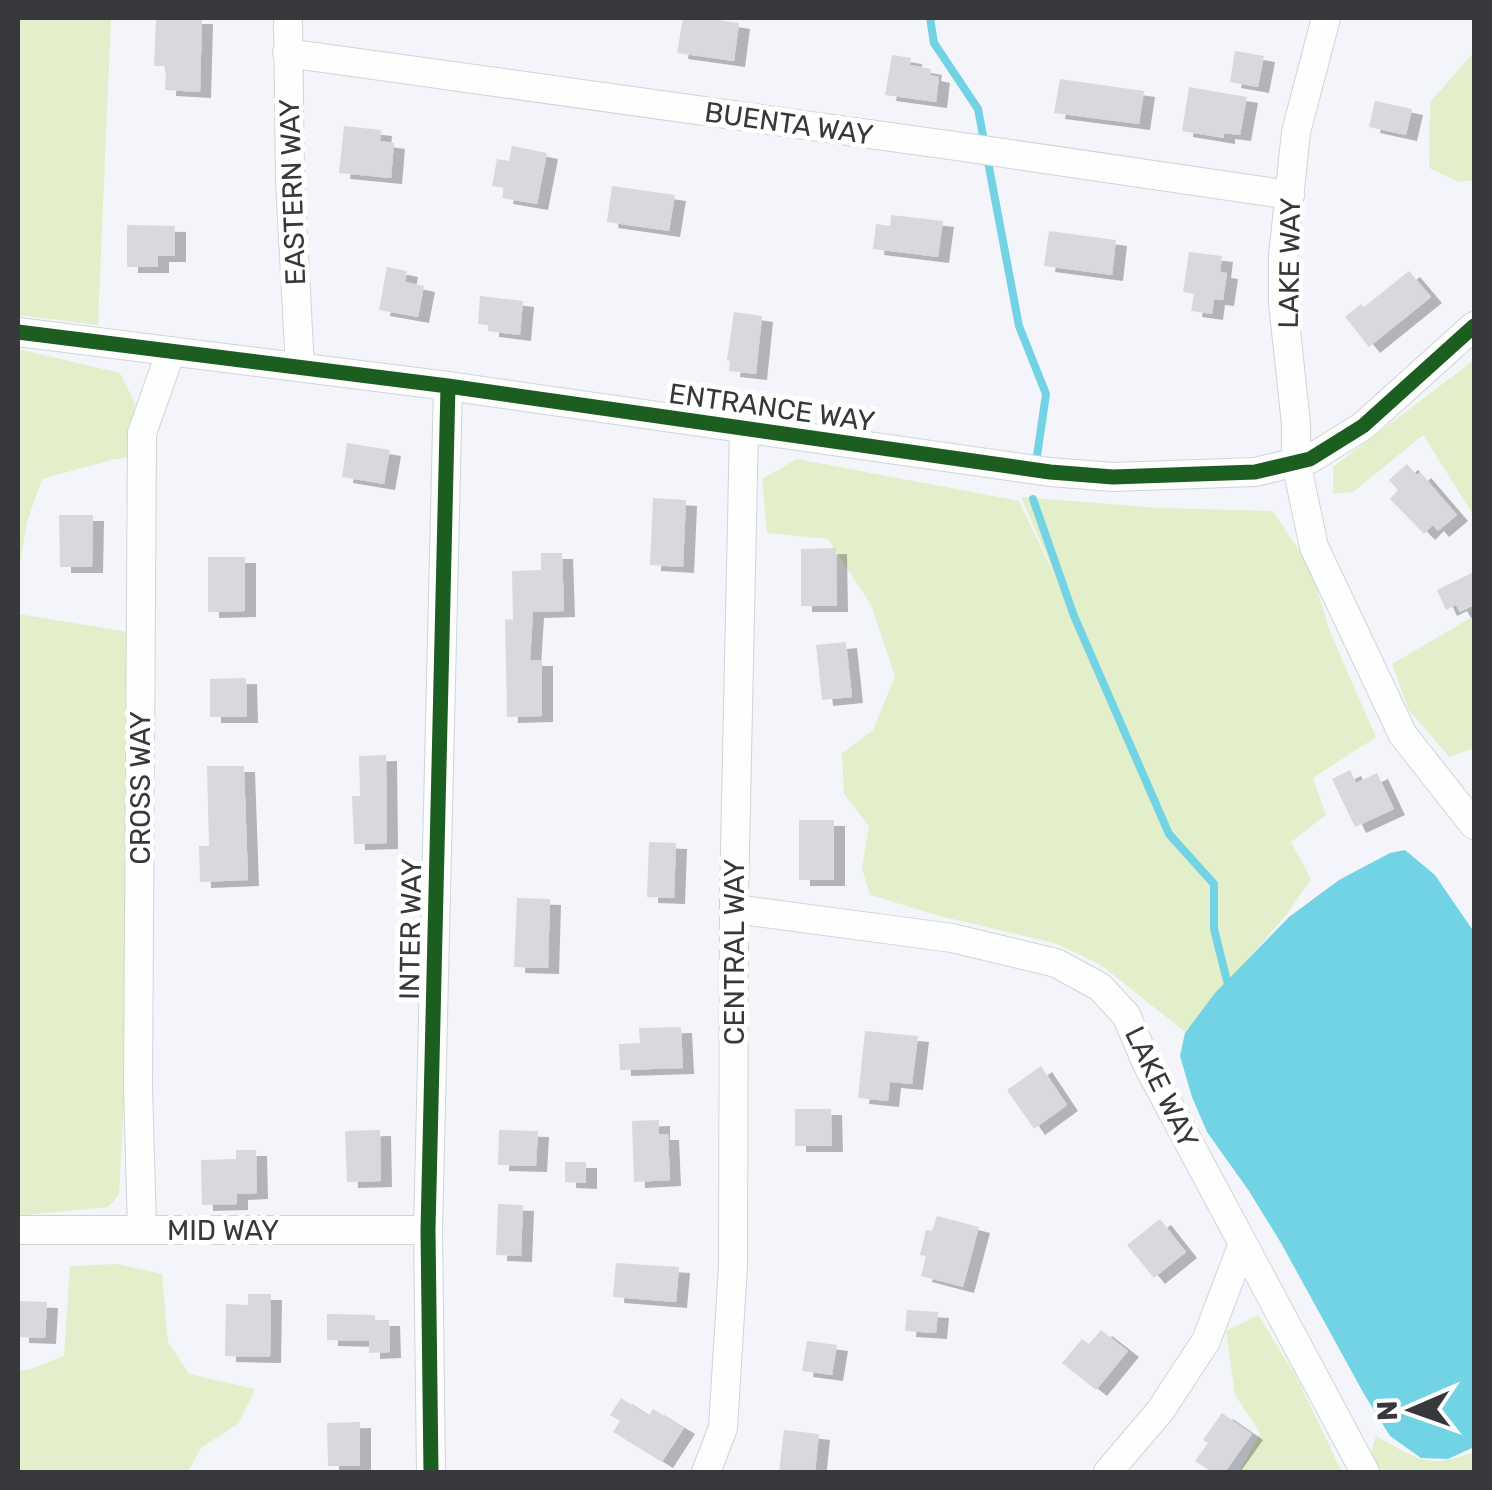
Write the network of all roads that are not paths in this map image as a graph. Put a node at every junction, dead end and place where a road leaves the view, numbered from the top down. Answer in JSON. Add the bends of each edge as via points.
{"nodes":[{"id":1,"x":288,"y":18,"type":"edge"},
{"id":2,"x":1326,"y":18,"type":"edge"},
{"id":3,"x":287,"y":54,"type":"junction"},
{"id":4,"x":1290,"y":196,"type":"junction"},
{"id":5,"x":1474,"y":326,"type":"edge"},
{"id":6,"x":18,"y":332,"type":"edge"},
{"id":7,"x":171,"y":351,"type":"junction"},
{"id":8,"x":300,"y":367,"type":"junction"},
{"id":9,"x":448,"y":386,"type":"junction"},
{"id":10,"x":744,"y":428,"type":"junction"},
{"id":11,"x":1296,"y":462,"type":"junction"},
{"id":12,"x":1474,"y":825,"type":"edge"},
{"id":13,"x":734,"y":908,"type":"junction"},
{"id":14,"x":18,"y":1230,"type":"edge"},
{"id":15,"x":142,"y":1230,"type":"junction"},
{"id":16,"x":428,"y":1230,"type":"junction"},
{"id":17,"x":1242,"y":1246,"type":"junction"},
{"id":18,"x":431,"y":1472,"type":"edge"},
{"id":19,"x":706,"y":1472,"type":"edge"},
{"id":20,"x":1108,"y":1472,"type":"edge"},
{"id":21,"x":1365,"y":1472,"type":"edge"}],
"edges":[{"from":1,"to":3,"type":"street","name":"EASTERN WAY"},
{"from":2,"to":4,"type":"street","name":"LAKE WAY","via":[[1296,132]]},
{"from":3,"to":4,"type":"street","name":"BUENTA WAY"},
{"from":3,"to":8,"type":"street","name":"EASTERN WAY"},
{"from":4,"to":11,"type":"street","name":"LAKE WAY","via":[[1283,303]]},
{"from":5,"to":11,"type":"street","name":"ENTRANCE WAY","via":[[1362,426]]},
{"from":6,"to":7,"type":"street","name":"ENTRANCE WAY"},
{"from":7,"to":8,"type":"street","name":"ENTRANCE WAY"},
{"from":7,"to":15,"type":"street","name":"CROSS WAY","via":[[142,433]]},
{"from":8,"to":9,"type":"street","name":"ENTRANCE WAY"},
{"from":9,"to":10,"type":"street","name":"ENTRANCE WAY"},
{"from":9,"to":16,"type":"street","name":"INTER WAY"},
{"from":10,"to":11,"type":"street","name":"ENTRANCE WAY","via":[[1113,477],[1255,472]]},
{"from":10,"to":13,"type":"street","name":"CENTRAL WAY"},
{"from":11,"to":12,"type":"street","name":"LAKE WAY","via":[[1314,546],[1403,735]]},
{"from":13,"to":17,"type":"street","name":"LAKE WAY","via":[[952,938],[1056,963],[1100,987],[1126,1015]]},
{"from":13,"to":19,"type":"street","name":"CENTRAL WAY","via":[[733,1265],[722,1428]]},
{"from":14,"to":15,"type":"street","name":"MID WAY"},
{"from":15,"to":16,"type":"street","name":"MID WAY"},
{"from":16,"to":18,"type":"street","name":"INTER WAY"},
{"from":17,"to":20,"type":"street","via":[[1206,1341],[1160,1411]]},
{"from":17,"to":21,"type":"street","name":"LAKE WAY"}]}
